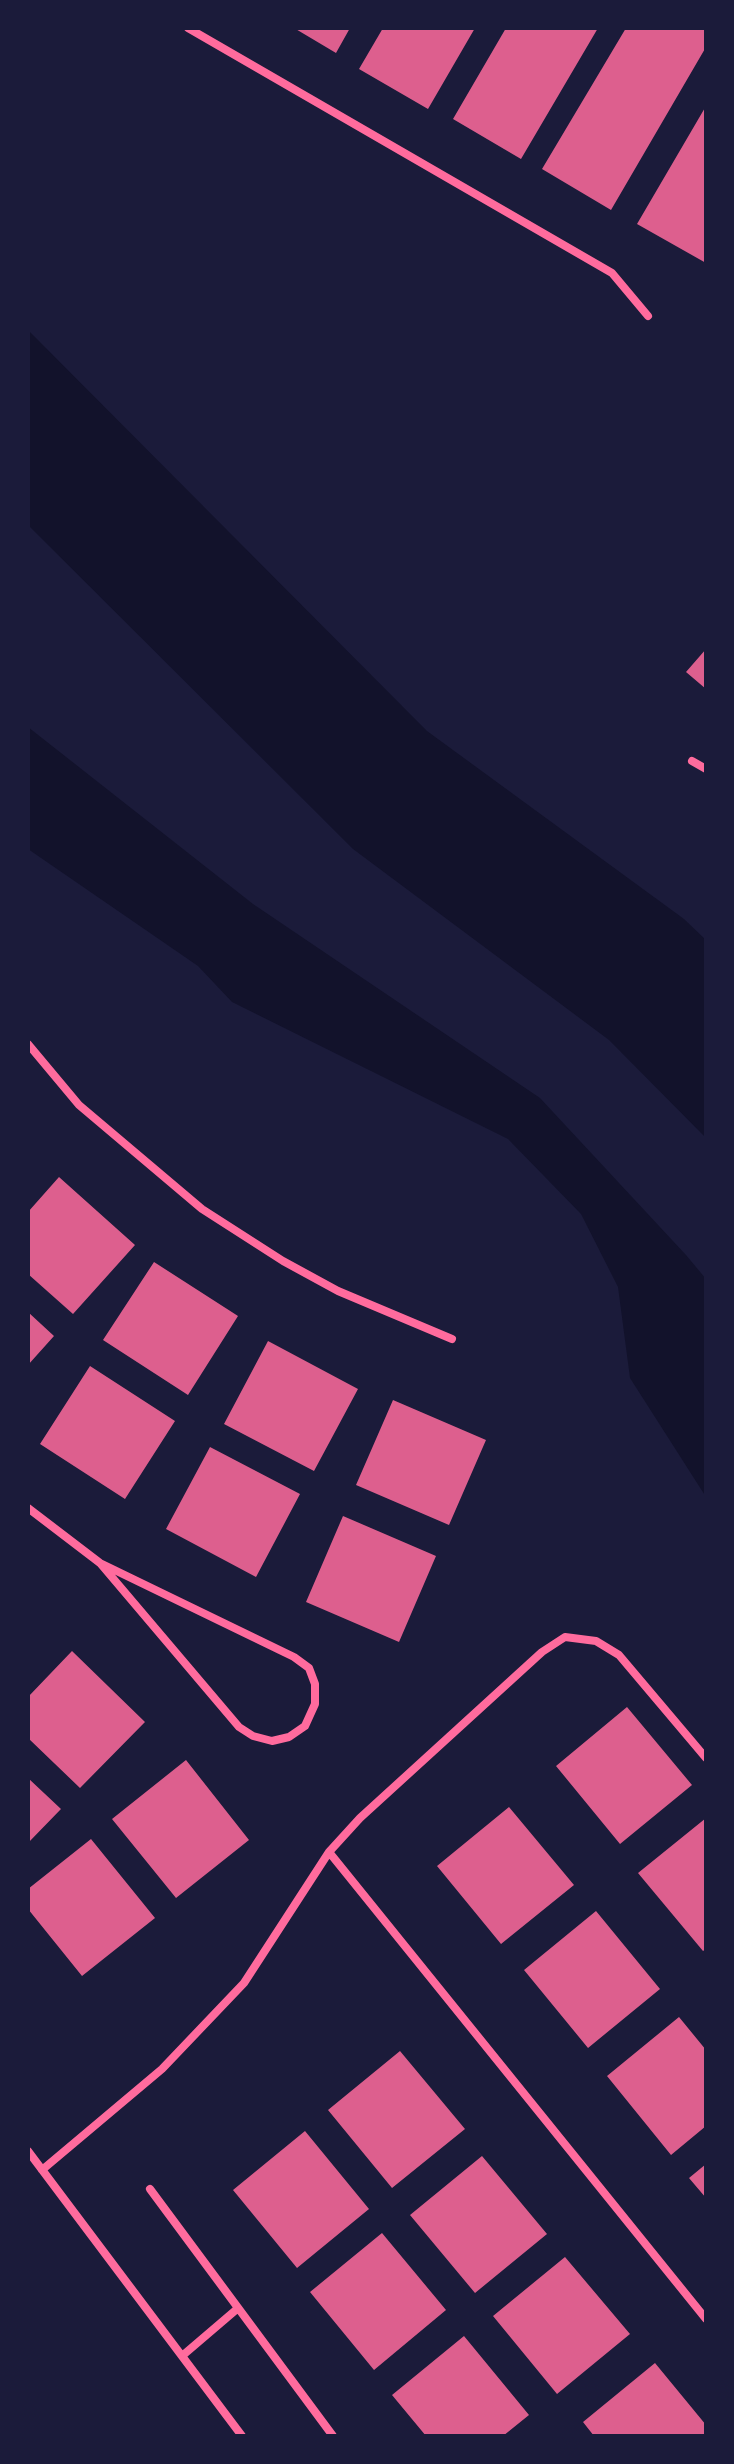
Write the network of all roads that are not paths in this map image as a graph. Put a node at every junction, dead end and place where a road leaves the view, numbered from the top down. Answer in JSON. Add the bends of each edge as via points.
{"nodes":[{"id":1,"x":188,"y":28,"type":"edge"},
{"id":2,"x":648,"y":316,"type":"dead end"},
{"id":3,"x":692,"y":761,"type":"dead end"},
{"id":4,"x":706,"y":769,"type":"edge"},
{"id":5,"x":28,"y":1044,"type":"edge"},
{"id":6,"x":452,"y":1339,"type":"dead end"},
{"id":7,"x":28,"y":1508,"type":"edge"},
{"id":8,"x":100,"y":1563,"type":"junction"},
{"id":9,"x":706,"y":1758,"type":"edge"},
{"id":10,"x":329,"y":1852,"type":"junction"},
{"id":11,"x":28,"y":2151,"type":"edge"},
{"id":12,"x":42,"y":2170,"type":"junction"},
{"id":13,"x":150,"y":2189,"type":"dead end"},
{"id":14,"x":237,"y":2309,"type":"junction"},
{"id":15,"x":706,"y":2319,"type":"edge"},
{"id":16,"x":182,"y":2356,"type":"junction"},
{"id":17,"x":242,"y":2436,"type":"edge"},
{"id":18,"x":333,"y":2436,"type":"edge"}],
"edges":[{"from":1,"to":2,"type":"street","via":[[612,273]]},
{"from":3,"to":4,"type":"street"},
{"from":5,"to":6,"type":"street","via":[[79,1105],[202,1209],[338,1291]]},
{"from":7,"to":8,"type":"street"},
{"from":8,"to":8,"type":"street","via":[[239,1727],[272,1741],[305,1726],[315,1704],[309,1668]]},
{"from":9,"to":10,"type":"street","via":[[619,1655],[596,1641],[565,1637],[542,1652]]},
{"from":10,"to":12,"type":"street","via":[[244,1983],[162,2069]]},
{"from":10,"to":15,"type":"street"},
{"from":11,"to":12,"type":"street"},
{"from":12,"to":16,"type":"street"},
{"from":13,"to":14,"type":"street"},
{"from":14,"to":16,"type":"street"},
{"from":14,"to":18,"type":"street"},
{"from":16,"to":17,"type":"street"}]}
